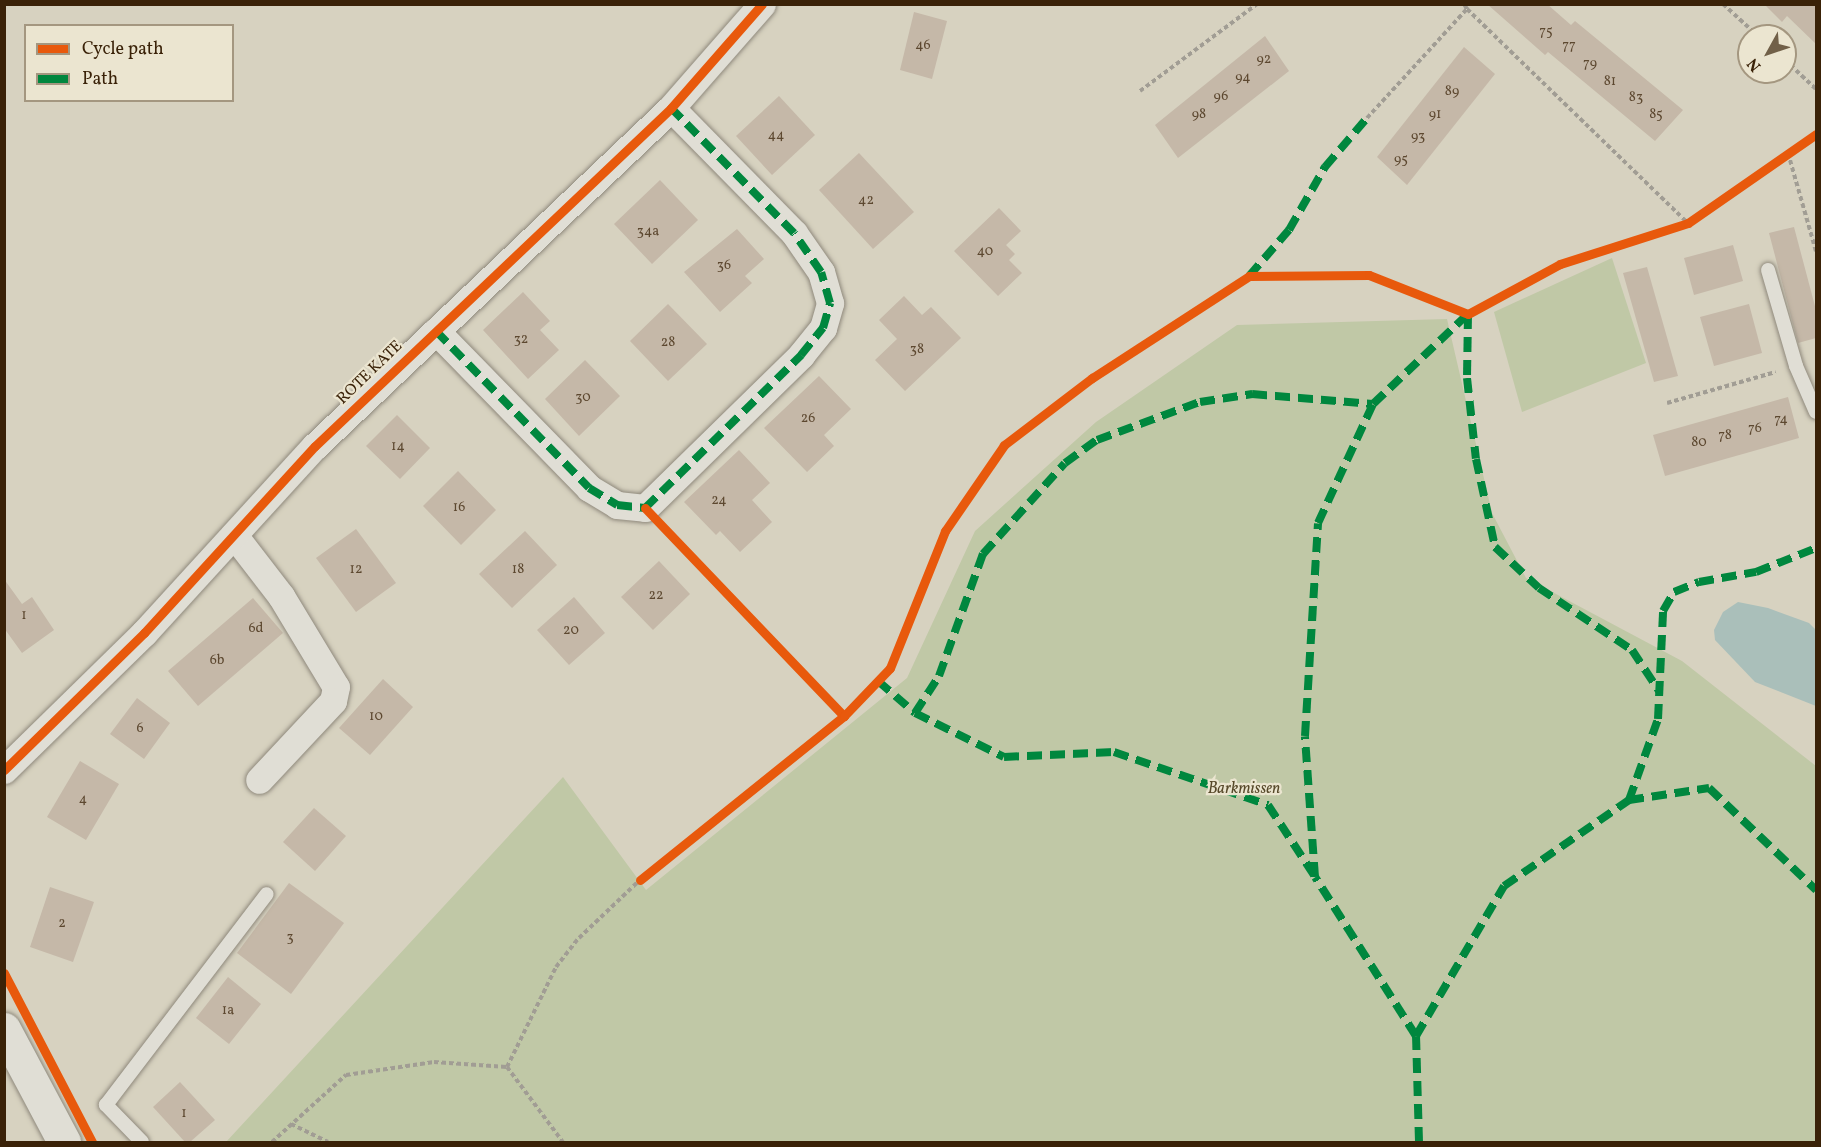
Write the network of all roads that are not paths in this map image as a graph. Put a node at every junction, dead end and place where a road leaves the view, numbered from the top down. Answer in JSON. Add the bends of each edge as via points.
{"nodes":[{"id":1,"x":762,"y":4,"type":"edge"},
{"id":2,"x":671,"y":108,"type":"junction"},
{"id":3,"x":1768,"y":270,"type":"dead end"},
{"id":4,"x":436,"y":331,"type":"junction"},
{"id":5,"x":1816,"y":412,"type":"edge"},
{"id":6,"x":234,"y":535,"type":"junction"},
{"id":7,"x":4,"y":770,"type":"edge"},
{"id":8,"x":260,"y":780,"type":"dead end"},
{"id":9,"x":267,"y":894,"type":"dead end"},
{"id":10,"x":4,"y":1029,"type":"edge"},
{"id":11,"x":64,"y":1143,"type":"edge"},
{"id":12,"x":142,"y":1143,"type":"edge"}],
"edges":[{"from":1,"to":2,"type":"street","name":"ROTE KATE"},
{"from":2,"to":4,"type":"street","name":"ROTE KATE"},
{"from":2,"to":4,"type":"street","via":[[794,233],[821,272],[830,303],[823,328],[801,355],[645,508],[617,505],[589,488]]},
{"from":3,"to":5,"type":"lane","via":[[1796,366]]},
{"from":4,"to":6,"type":"street","name":"ROTE KATE","via":[[315,446]]},
{"from":6,"to":7,"type":"street","name":"ROTE KATE","via":[[144,633]]},
{"from":6,"to":8,"type":"street","via":[[281,597],[336,687],[333,701]]},
{"from":9,"to":12,"type":"lane","via":[[106,1105]]},
{"from":10,"to":11,"type":"street"}]}
